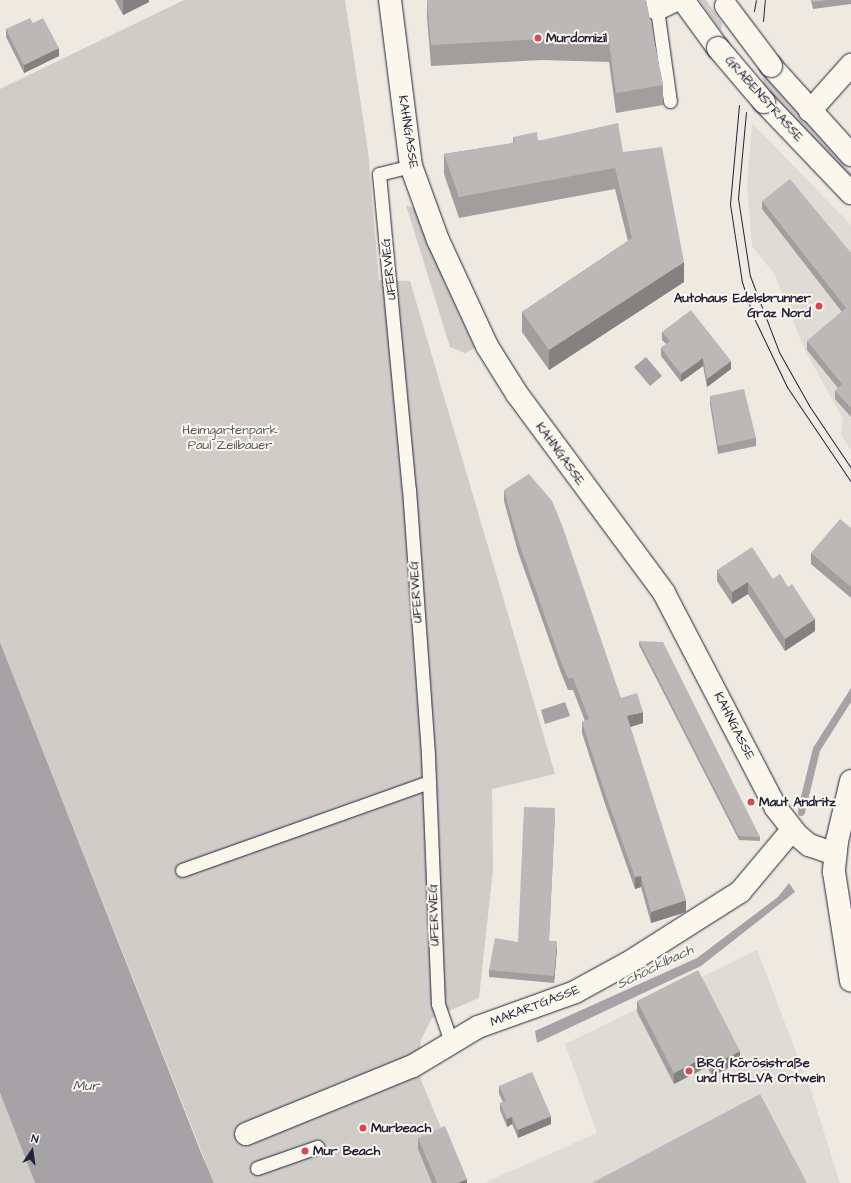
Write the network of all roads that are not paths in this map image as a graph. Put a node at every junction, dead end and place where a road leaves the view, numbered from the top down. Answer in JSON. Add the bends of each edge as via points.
{"nodes":[{"id":1,"x":390,"y":0,"type":"edge"},
{"id":2,"x":676,"y":0,"type":"edge"},
{"id":3,"x":683,"y":0,"type":"edge"},
{"id":4,"x":724,"y":3,"type":"edge"},
{"id":5,"x":647,"y":4,"type":"edge"},
{"id":6,"x":851,"y":65,"type":"edge"},
{"id":7,"x":670,"y":102,"type":"dead end"},
{"id":8,"x":810,"y":110,"type":"junction"},
{"id":9,"x":851,"y":155,"type":"edge"},
{"id":10,"x":412,"y":166,"type":"junction"},
{"id":11,"x":851,"y":193,"type":"edge"},
{"id":12,"x":851,"y":780,"type":"edge"},
{"id":13,"x":429,"y":782,"type":"junction"},
{"id":14,"x":799,"y":836,"type":"junction"},
{"id":15,"x":835,"y":854,"type":"junction"},
{"id":16,"x":182,"y":870,"type":"dead end"},
{"id":17,"x":843,"y":890,"type":"edge"},
{"id":18,"x":851,"y":981,"type":"edge"},
{"id":19,"x":451,"y":1041,"type":"junction"},
{"id":20,"x":246,"y":1134,"type":"dead end"},
{"id":21,"x":317,"y":1147,"type":"dead end"},
{"id":22,"x":257,"y":1168,"type":"dead end"}],
"edges":[{"from":1,"to":10,"type":"street","name":"KAHNGASSE"},
{"from":2,"to":5,"type":"street"},
{"from":3,"to":11,"type":"street","name":"GRABENSTRASSE","bridge":true,"via":[[718,48],[764,102]]},
{"from":4,"to":8,"type":"street","name":"GRABENSTRASSE","bridge":true,"via":[[771,66]]},
{"from":5,"to":7,"type":"lane"},
{"from":6,"to":8,"type":"street"},
{"from":8,"to":9,"type":"street","name":"GRABENSTRASSE"},
{"from":10,"to":13,"type":"lane","name":"UFERWEG","via":[[379,174],[402,395]]},
{"from":10,"to":14,"type":"street","name":"KAHNGASSE","via":[[438,240],[504,375],[664,593],[776,808]]},
{"from":12,"to":15,"type":"street"},
{"from":13,"to":16,"type":"lane"},
{"from":13,"to":19,"type":"lane","name":"UFERWEG","via":[[438,1004]]},
{"from":14,"to":15,"type":"street"},
{"from":14,"to":19,"type":"street","name":"MAKARTGASSE","via":[[724,904],[575,992]]},
{"from":15,"to":17,"type":"street"},
{"from":17,"to":18,"type":"street"},
{"from":19,"to":20,"type":"street","name":"MAKARTGASSE","via":[[413,1066]]},
{"from":21,"to":22,"type":"lane"}]}
